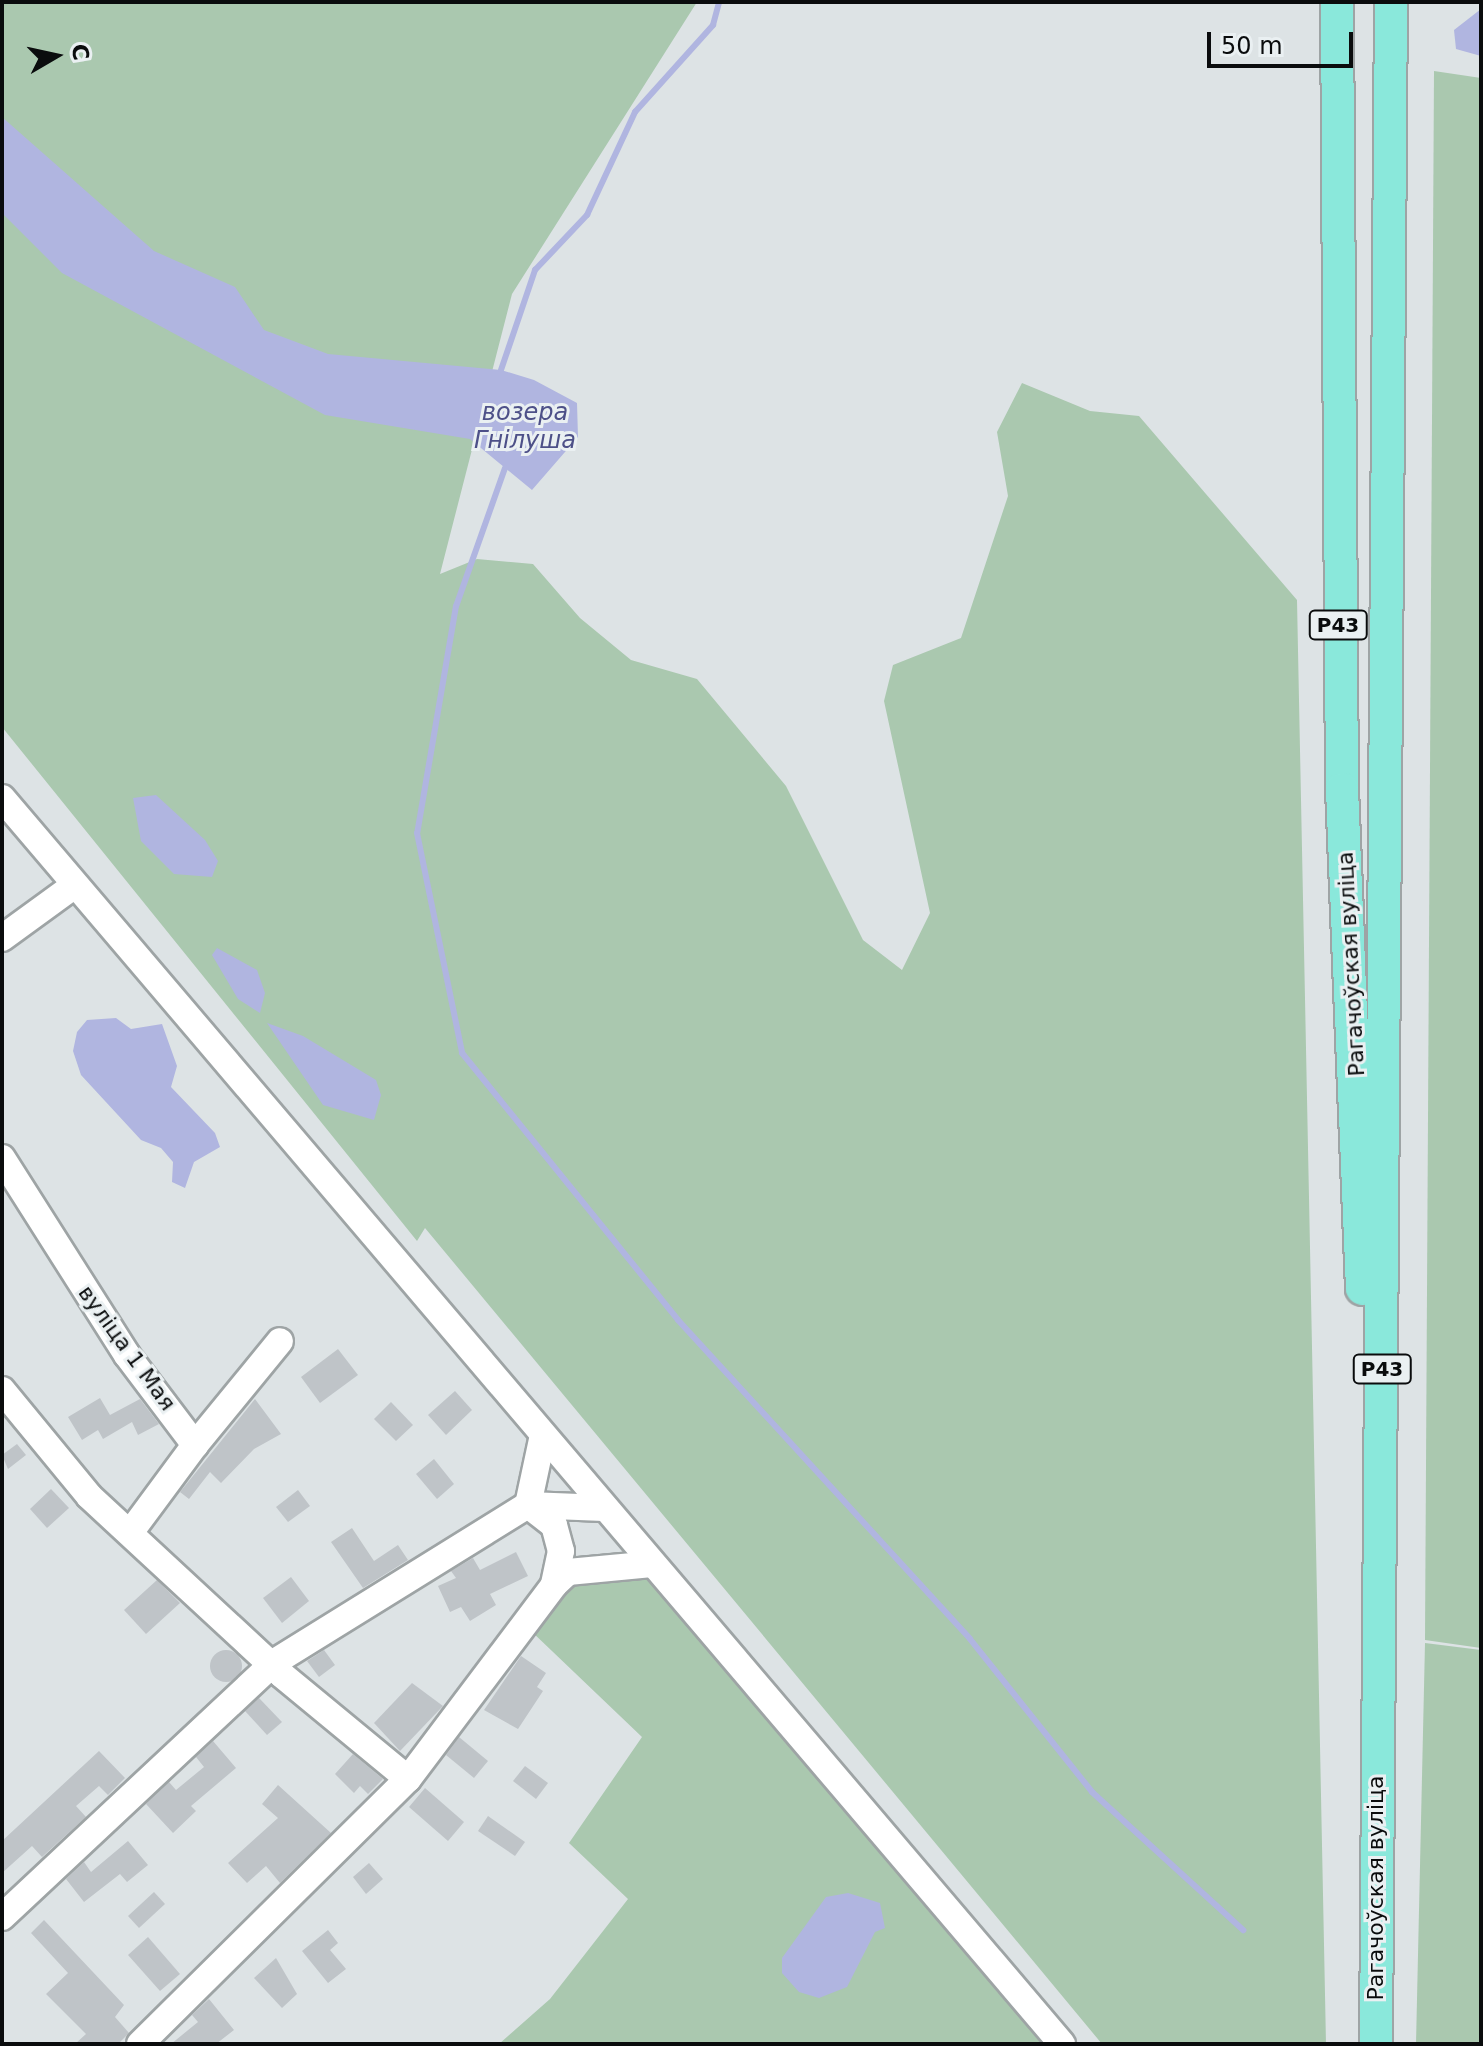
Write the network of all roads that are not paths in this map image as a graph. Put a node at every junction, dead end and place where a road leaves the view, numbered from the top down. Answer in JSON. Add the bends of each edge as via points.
{"nodes":[{"id":1,"x":1337,"y":2,"type":"edge"},
{"id":2,"x":1391,"y":2,"type":"edge"},
{"id":3,"x":2,"y":798,"type":"edge"},
{"id":4,"x":75,"y":885,"type":"junction"},
{"id":5,"x":2,"y":938,"type":"edge"},
{"id":6,"x":2,"y":1158,"type":"edge"},
{"id":7,"x":280,"y":1341,"type":"dead end"},
{"id":8,"x":2,"y":1390,"type":"edge"},
{"id":9,"x":543,"y":1435,"type":"junction"},
{"id":10,"x":195,"y":1445,"type":"junction"},
{"id":11,"x":528,"y":1505,"type":"junction"},
{"id":12,"x":604,"y":1508,"type":"junction"},
{"id":13,"x":130,"y":1533,"type":"junction"},
{"id":14,"x":652,"y":1564,"type":"junction"},
{"id":15,"x":554,"y":1585,"type":"junction"},
{"id":16,"x":273,"y":1663,"type":"junction"},
{"id":17,"x":1376,"y":1732,"type":"junction"},
{"id":18,"x":408,"y":1779,"type":"junction"},
{"id":19,"x":2,"y":1917,"type":"edge"},
{"id":20,"x":140,"y":2044,"type":"edge"},
{"id":21,"x":1062,"y":2044,"type":"edge"},
{"id":22,"x":1376,"y":2044,"type":"edge"}],
"edges":[{"from":1,"to":17,"type":"main road","name":"Рагачоўская вуліца","number":"Р43","via":[[1333,196],[1342,789]]},
{"from":2,"to":17,"type":"main road","name":"Рагачоўская вуліца","number":"Р43"},
{"from":3,"to":4,"type":"street"},
{"from":4,"to":5,"type":"street"},
{"from":4,"to":9,"type":"street"},
{"from":6,"to":10,"type":"street","name":"вуліца 1 Мая","via":[[127,1355]]},
{"from":7,"to":10,"type":"street"},
{"from":8,"to":13,"type":"street","via":[[89,1496]]},
{"from":9,"to":11,"type":"street"},
{"from":9,"to":12,"type":"street"},
{"from":10,"to":13,"type":"street"},
{"from":11,"to":12,"type":"street"},
{"from":11,"to":15,"type":"street","via":[[554,1525],[561,1551]]},
{"from":11,"to":16,"type":"street"},
{"from":12,"to":14,"type":"street"},
{"from":13,"to":16,"type":"street"},
{"from":14,"to":15,"type":"street","via":[[568,1572]]},
{"from":14,"to":21,"type":"street"},
{"from":15,"to":18,"type":"street"},
{"from":16,"to":18,"type":"street"},
{"from":16,"to":19,"type":"street"},
{"from":17,"to":22,"type":"main road","name":"Рагачоўская вуліца","number":"Р43"},
{"from":18,"to":20,"type":"street"}]}
